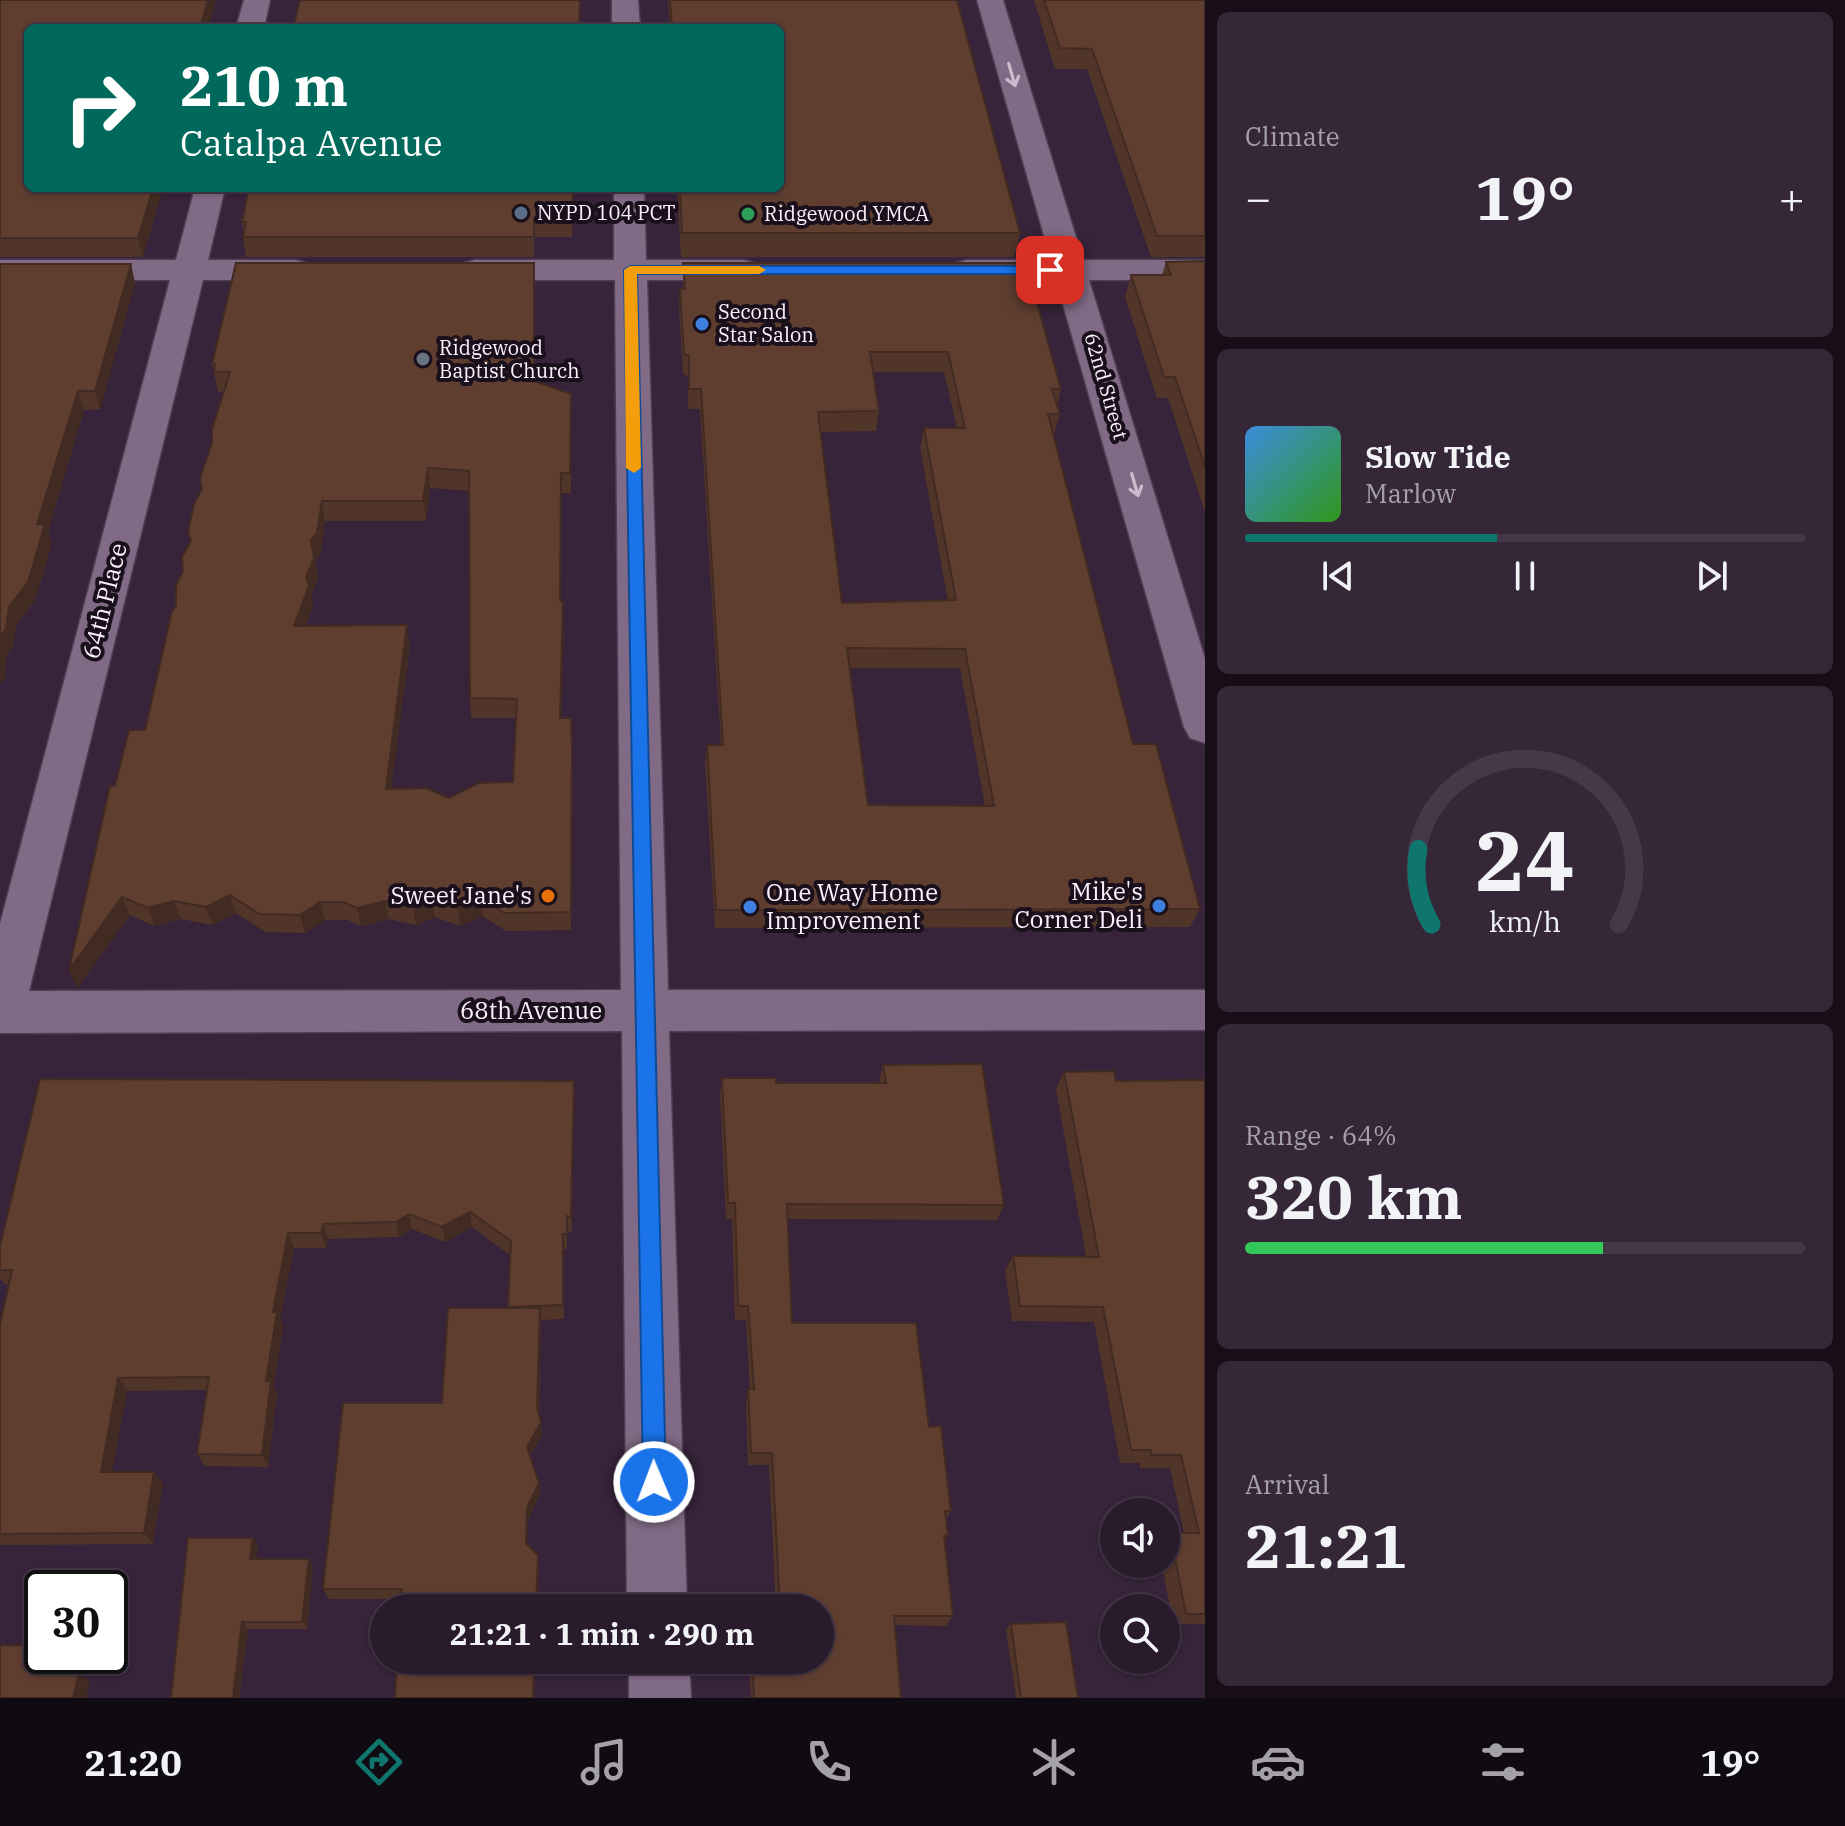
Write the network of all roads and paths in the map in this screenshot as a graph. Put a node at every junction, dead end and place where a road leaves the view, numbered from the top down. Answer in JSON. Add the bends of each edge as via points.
{"nodes":[{"id":1,"x":257,"y":0,"type":"edge"},
{"id":2,"x":625,"y":0,"type":"edge"},
{"id":3,"x":990,"y":0,"type":"edge"},
{"id":4,"x":251,"y":24,"type":"edge"},
{"id":5,"x":626,"y":24,"type":"edge"},
{"id":6,"x":209,"y":192,"type":"edge"},
{"id":7,"x":629,"y":192,"type":"edge"},
{"id":8,"x":0,"y":270,"type":"edge"},
{"id":9,"x":190,"y":270,"type":"junction"},
{"id":10,"x":325,"y":270,"type":"edge"},
{"id":11,"x":449,"y":270,"type":"edge"},
{"id":12,"x":630,"y":270,"type":"junction"},
{"id":13,"x":780,"y":270,"type":"edge"},
{"id":14,"x":936,"y":270,"type":"edge"},
{"id":15,"x":1071,"y":270,"type":"junction"},
{"id":16,"x":1205,"y":270,"type":"edge"},
{"id":17,"x":1205,"y":727,"type":"edge"},
{"id":18,"x":1205,"y":1010,"type":"edge"},
{"id":19,"x":643,"y":1011,"type":"junction"},
{"id":20,"x":0,"y":1012,"type":"edge"},
{"id":21,"x":657,"y":1594,"type":"edge"},
{"id":22,"x":659,"y":1674,"type":"edge"},
{"id":23,"x":660,"y":1698,"type":"edge"}],
"edges":[{"from":1,"to":4,"type":"street"},
{"from":2,"to":5,"type":"street"},
{"from":3,"to":15,"type":"street","name":"62nd Street","one_way":true},
{"from":6,"to":9,"type":"street","name":"64th Place"},
{"from":7,"to":12,"type":"street"},
{"from":8,"to":9,"type":"street"},
{"from":9,"to":10,"type":"street"},
{"from":9,"to":20,"type":"street","name":"64th Place"},
{"from":11,"to":12,"type":"street"},
{"from":12,"to":13,"type":"street"},
{"from":12,"to":19,"type":"street"},
{"from":14,"to":15,"type":"street"},
{"from":15,"to":16,"type":"street"},
{"from":15,"to":17,"type":"street","name":"62nd Street","one_way":true},
{"from":18,"to":19,"type":"street","name":"68th Avenue"},
{"from":19,"to":20,"type":"street","name":"68th Avenue"},
{"from":19,"to":21,"type":"street"},
{"from":22,"to":23,"type":"street"}]}
